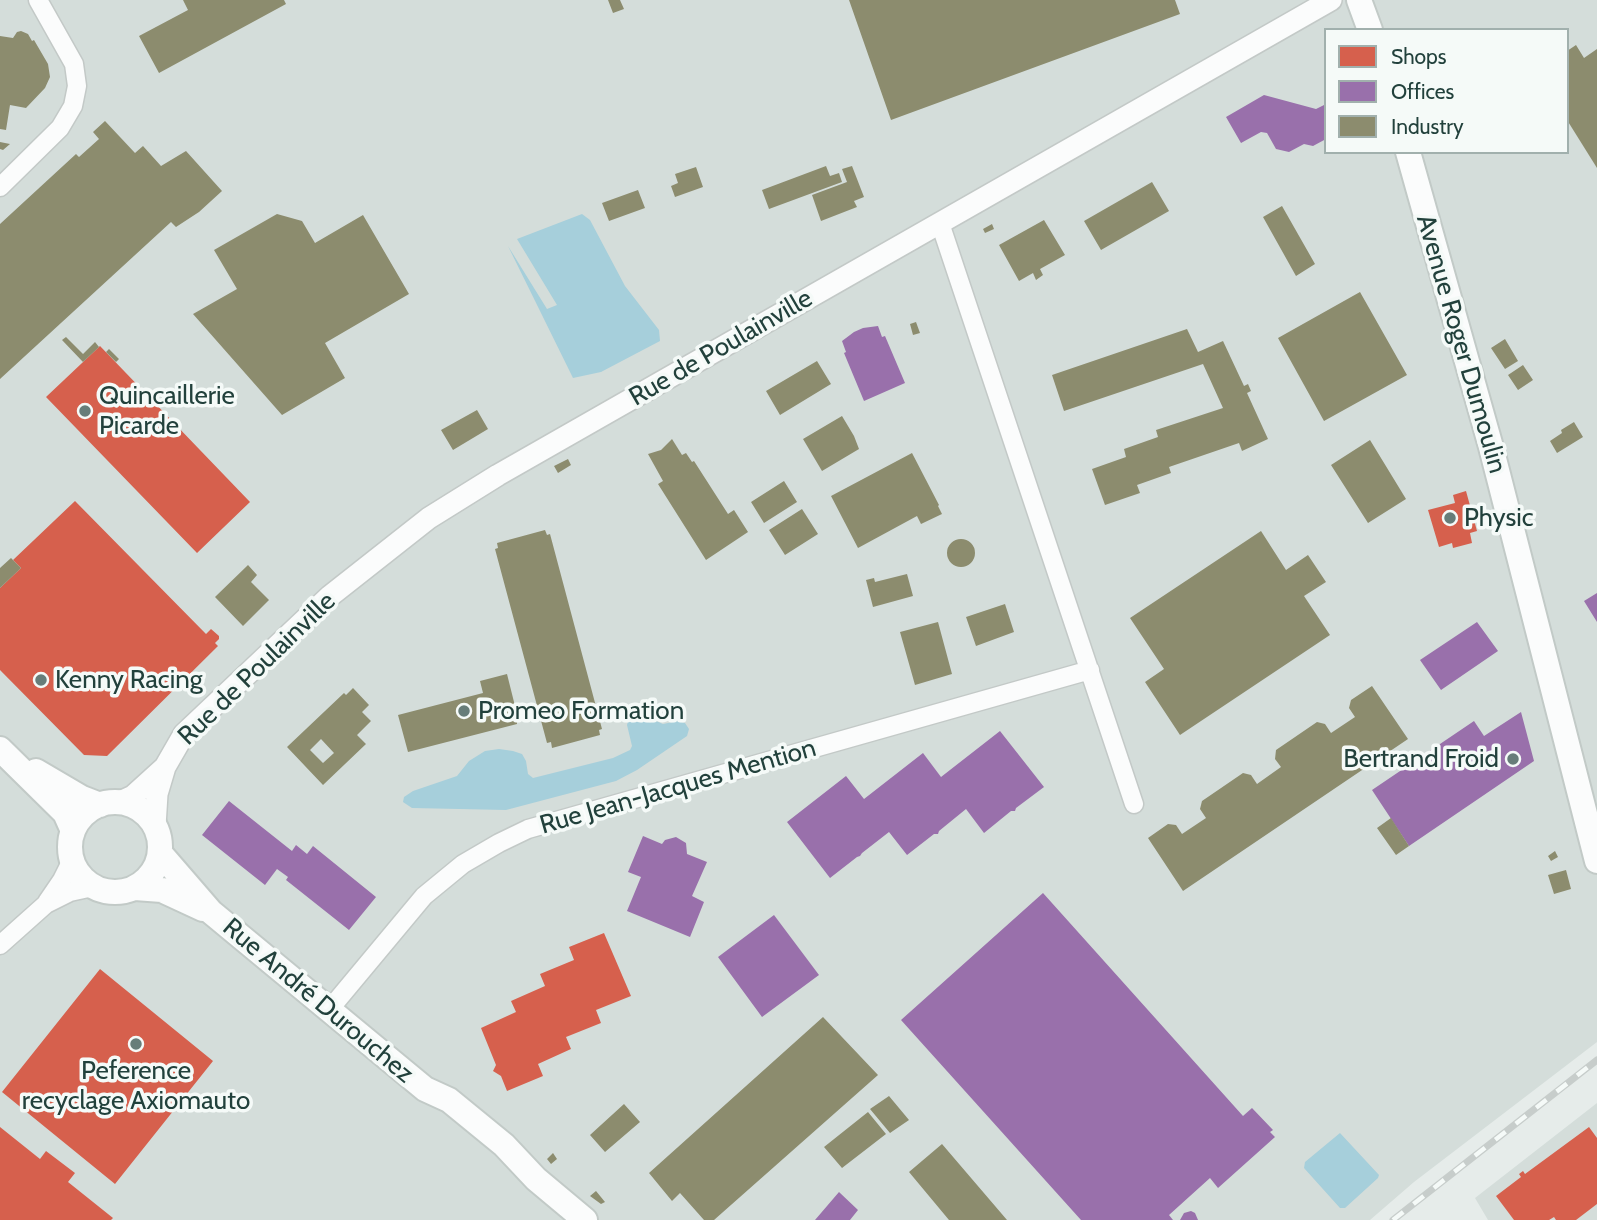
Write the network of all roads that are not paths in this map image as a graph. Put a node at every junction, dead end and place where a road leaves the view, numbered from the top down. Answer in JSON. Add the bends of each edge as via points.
{"nodes":[{"id":1,"x":38,"y":0,"type":"edge"},
{"id":2,"x":1331,"y":0,"type":"edge"},
{"id":3,"x":1359,"y":0,"type":"edge"},
{"id":4,"x":1369,"y":28,"type":"edge"},
{"id":5,"x":1409,"y":154,"type":"edge"},
{"id":6,"x":0,"y":187,"type":"edge"},
{"id":7,"x":940,"y":223,"type":"junction"},
{"id":8,"x":1090,"y":670,"type":"junction"},
{"id":9,"x":5,"y":752,"type":"edge"},
{"id":10,"x":165,"y":767,"type":"junction"},
{"id":11,"x":110,"y":804,"type":"junction"},
{"id":12,"x":1134,"y":804,"type":"dead end"},
{"id":13,"x":155,"y":826,"type":"junction"},
{"id":14,"x":73,"y":831,"type":"junction"},
{"id":15,"x":160,"y":853,"type":"junction"},
{"id":16,"x":72,"y":860,"type":"junction"},
{"id":17,"x":1597,"y":861,"type":"edge"},
{"id":18,"x":93,"y":887,"type":"junction"},
{"id":19,"x":135,"y":888,"type":"junction"},
{"id":20,"x":46,"y":904,"type":"junction"},
{"id":21,"x":211,"y":912,"type":"junction"},
{"id":22,"x":0,"y":945,"type":"edge"},
{"id":23,"x":329,"y":1010,"type":"junction"},
{"id":24,"x":585,"y":1220,"type":"edge"}],
"edges":[{"from":1,"to":6,"type":"street","via":[[74,64],[77,86],[73,106],[61,128]]},
{"from":2,"to":7,"type":"street","name":"Rue de Poulainville"},
{"from":3,"to":4,"type":"main road"},
{"from":5,"to":17,"type":"main road","name":"Avenue Roger Dumoulin","via":[[1491,447]]},
{"from":7,"to":8,"type":"street"},
{"from":7,"to":10,"type":"street","name":"Rue de Poulainville","via":[[429,519],[330,596],[201,717],[184,734]]},
{"from":8,"to":12,"type":"street"},
{"from":8,"to":23,"type":"street","name":"Rue Jean-Jacques Mention","via":[[528,829],[463,864],[424,896]]},
{"from":9,"to":11,"type":"main road","via":[[82,798]]},
{"from":9,"to":14,"type":"main road","via":[[65,813]]},
{"from":10,"to":11,"type":"street","name":"Rue de Poulainville","via":[[133,796]]},
{"from":10,"to":13,"type":"street","name":"Rue de Poulainville"},
{"from":11,"to":13,"type":"main road","via":[[134,806]]},
{"from":11,"to":14,"type":"main road","via":[[88,811]]},
{"from":13,"to":15,"type":"main road"},
{"from":14,"to":16,"type":"main road"},
{"from":15,"to":19,"type":"main road","via":[[156,867]]},
{"from":15,"to":21,"type":"main road","name":"Rue André Durouchez"},
{"from":16,"to":18,"type":"main road","via":[[76,871]]},
{"from":16,"to":20,"type":"street"},
{"from":18,"to":19,"type":"main road","via":[[121,892]]},
{"from":18,"to":20,"type":"street"},
{"from":19,"to":21,"type":"main road","name":"Rue André Durouchez","via":[[162,890]]},
{"from":20,"to":22,"type":"street"},
{"from":21,"to":23,"type":"main road","name":"Rue André Durouchez"},
{"from":23,"to":24,"type":"main road","name":"Rue André Durouchez","via":[[425,1089],[439,1111],[493,1156],[536,1179]]}]}
